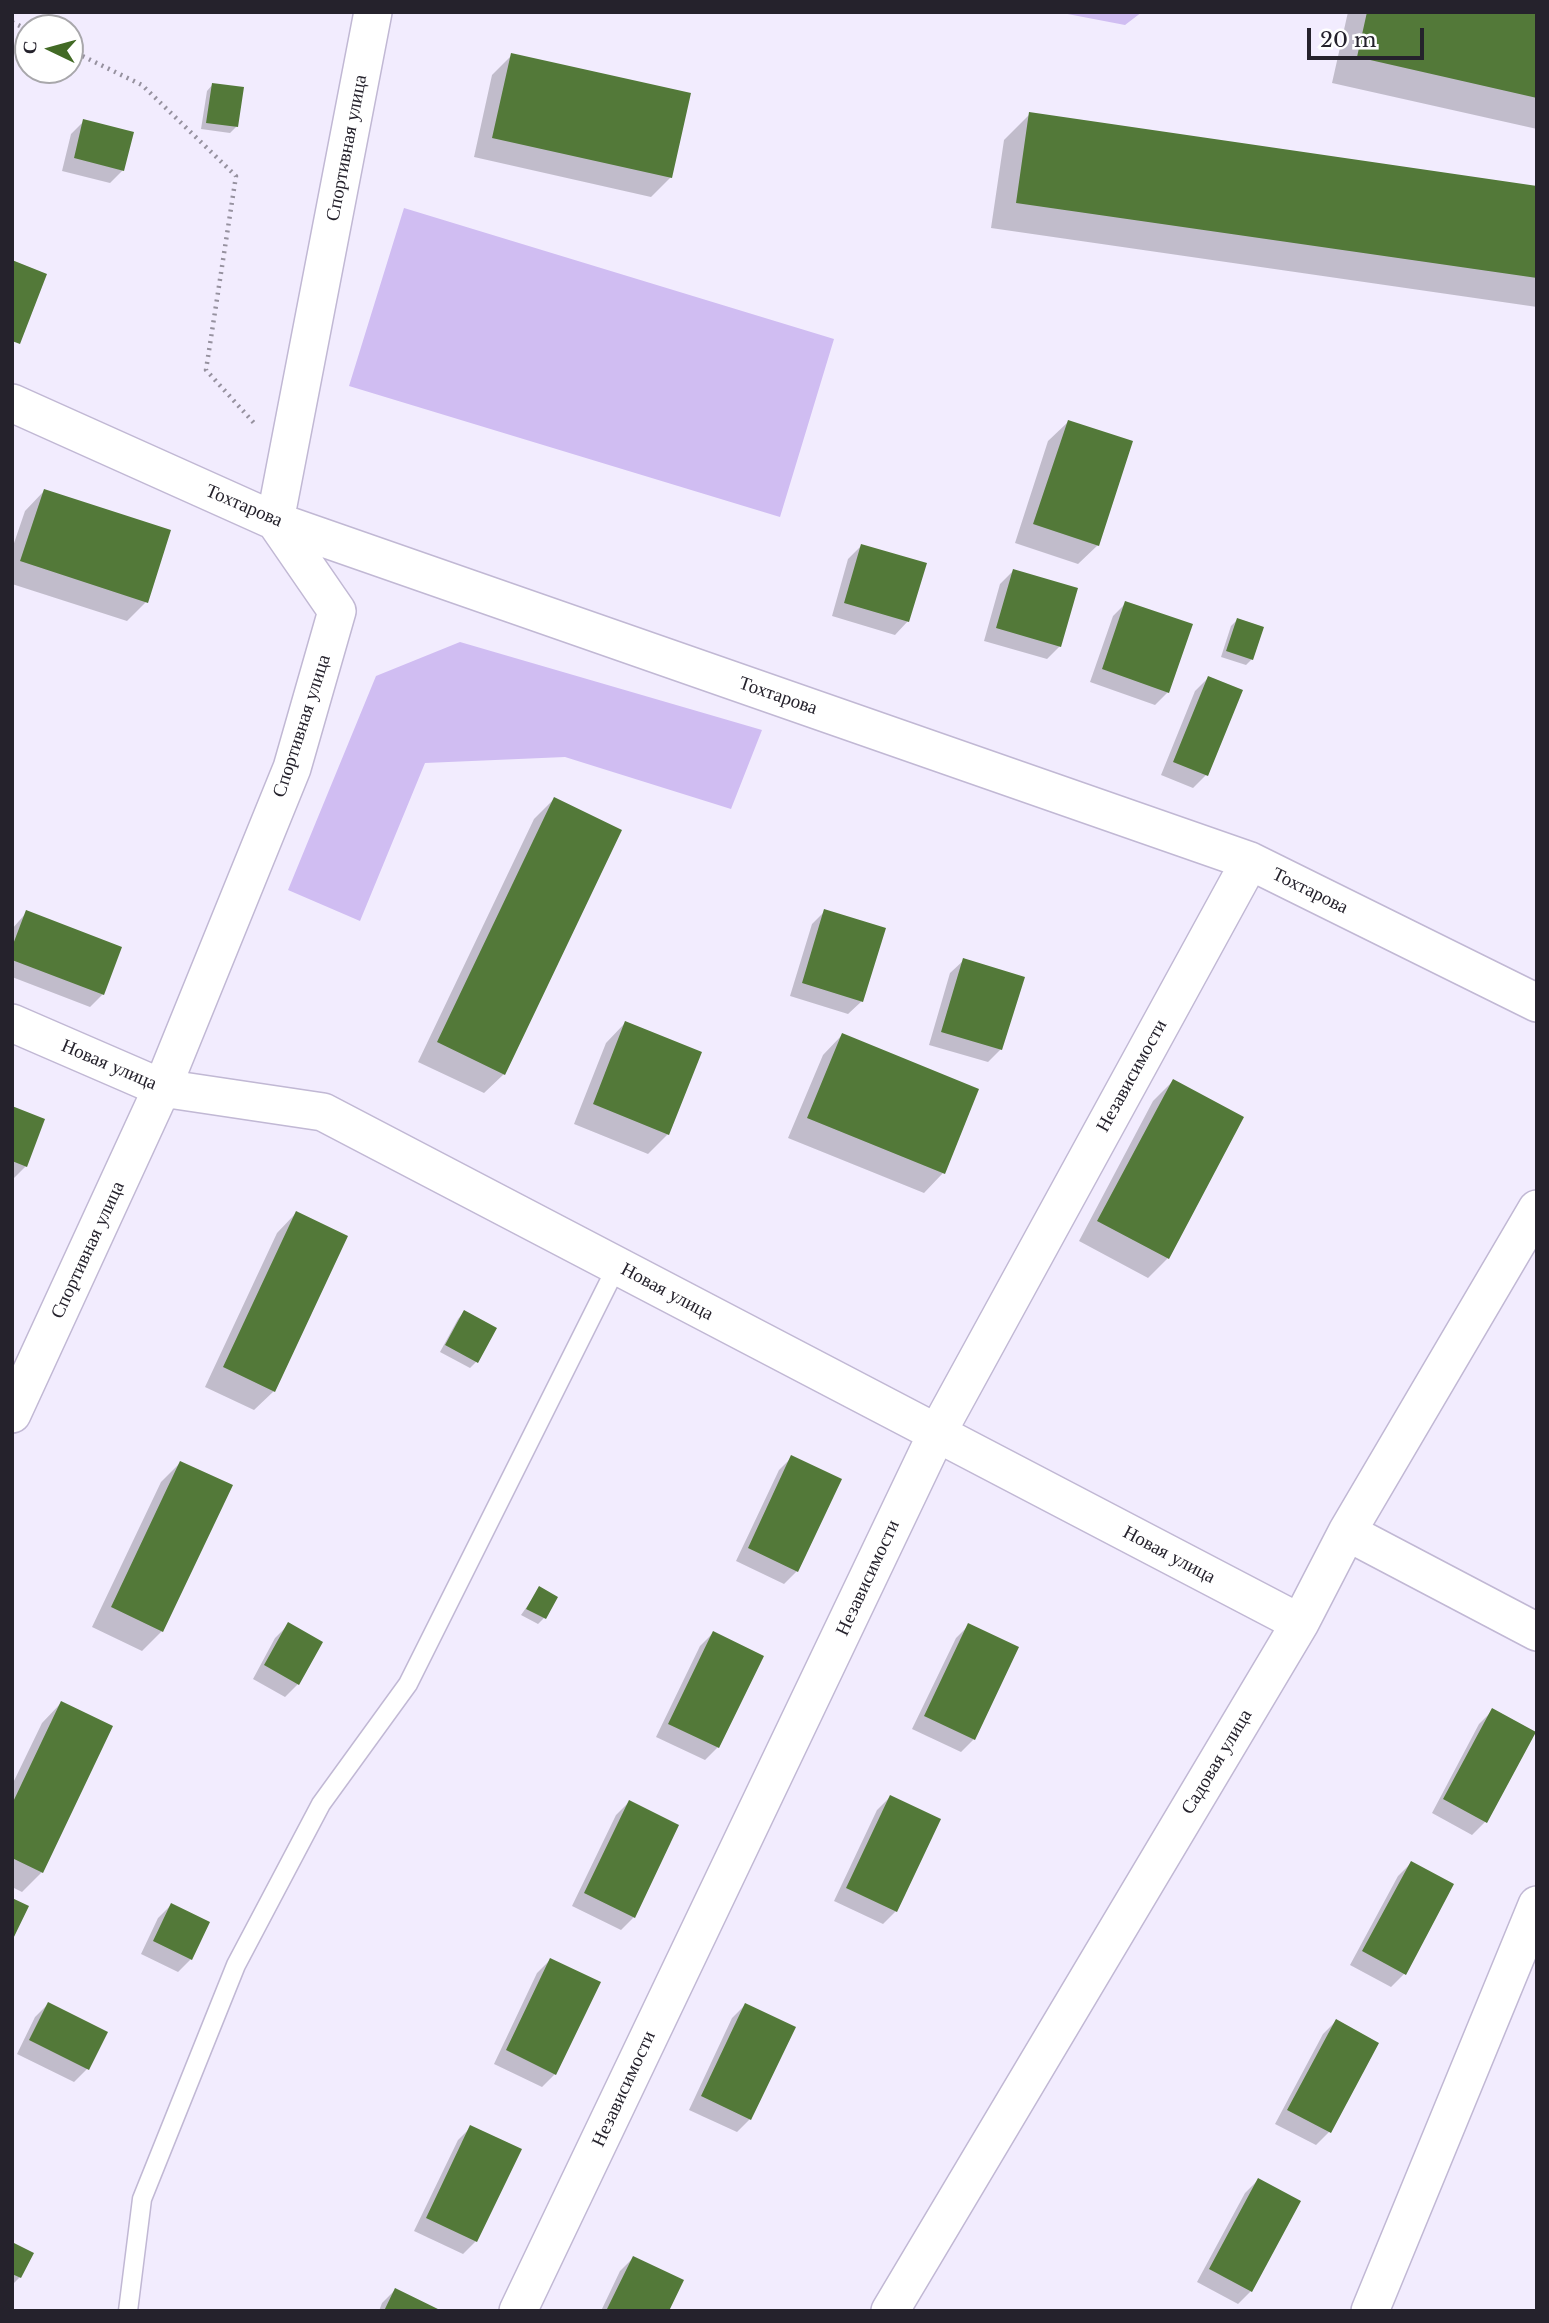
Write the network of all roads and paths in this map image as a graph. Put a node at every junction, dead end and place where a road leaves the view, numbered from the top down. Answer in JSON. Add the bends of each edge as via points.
{"nodes":[{"id":1,"x":373,"y":12,"type":"edge"},
{"id":2,"x":84,"y":57,"type":"edge"},
{"id":3,"x":12,"y":403,"type":"edge"},
{"id":4,"x":288,"y":460,"type":"junction"},
{"id":5,"x":275,"y":521,"type":"junction"},
{"id":6,"x":1250,"y":861,"type":"junction"},
{"id":7,"x":1537,"y":1003,"type":"edge"},
{"id":8,"x":12,"y":1023,"type":"edge"},
{"id":9,"x":162,"y":1088,"type":"junction"},
{"id":10,"x":1537,"y":1209,"type":"edge"},
{"id":11,"x":617,"y":1266,"type":"junction"},
{"id":12,"x":12,"y":1414,"type":"edge"},
{"id":13,"x":937,"y":1433,"type":"junction"},
{"id":14,"x":1347,"y":1532,"type":"junction"},
{"id":15,"x":1300,"y":1623,"type":"junction"},
{"id":16,"x":1537,"y":1632,"type":"edge"},
{"id":17,"x":1537,"y":1905,"type":"edge"},
{"id":18,"x":128,"y":2311,"type":"edge"},
{"id":19,"x":518,"y":2311,"type":"edge"},
{"id":20,"x":890,"y":2311,"type":"edge"},
{"id":21,"x":1370,"y":2311,"type":"edge"}],
"edges":[{"from":1,"to":4,"type":"street","name":"Спортивная улица"},
{"from":2,"to":4,"type":"path","via":[[142,85],[236,176],[206,370]]},
{"from":3,"to":5,"type":"street","name":"Тохтарова"},
{"from":4,"to":5,"type":"street","name":"Спортивная улица"},
{"from":5,"to":6,"type":"street","name":"Тохтарова"},
{"from":5,"to":9,"type":"street","name":"Спортивная улица","via":[[337,611],[292,768]]},
{"from":6,"to":7,"type":"street","name":"Тохтарова"},
{"from":6,"to":13,"type":"street","name":"Независимости"},
{"from":8,"to":9,"type":"street","name":"Новая улица"},
{"from":9,"to":11,"type":"street","name":"Новая улица","via":[[323,1112]]},
{"from":9,"to":12,"type":"street","name":"Спортивная улица"},
{"from":10,"to":14,"type":"street","name":"Садовая улица"},
{"from":11,"to":13,"type":"street","name":"Новая улица"},
{"from":11,"to":18,"type":"lane","via":[[408,1684],[321,1804],[236,1965],[142,2199]]},
{"from":13,"to":15,"type":"street","name":"Новая улица"},
{"from":13,"to":19,"type":"street","name":"Независимости"},
{"from":14,"to":15,"type":"street","name":"Садовая улица"},
{"from":14,"to":16,"type":"street"},
{"from":15,"to":20,"type":"street","name":"Садовая улица"},
{"from":17,"to":21,"type":"street"}]}
